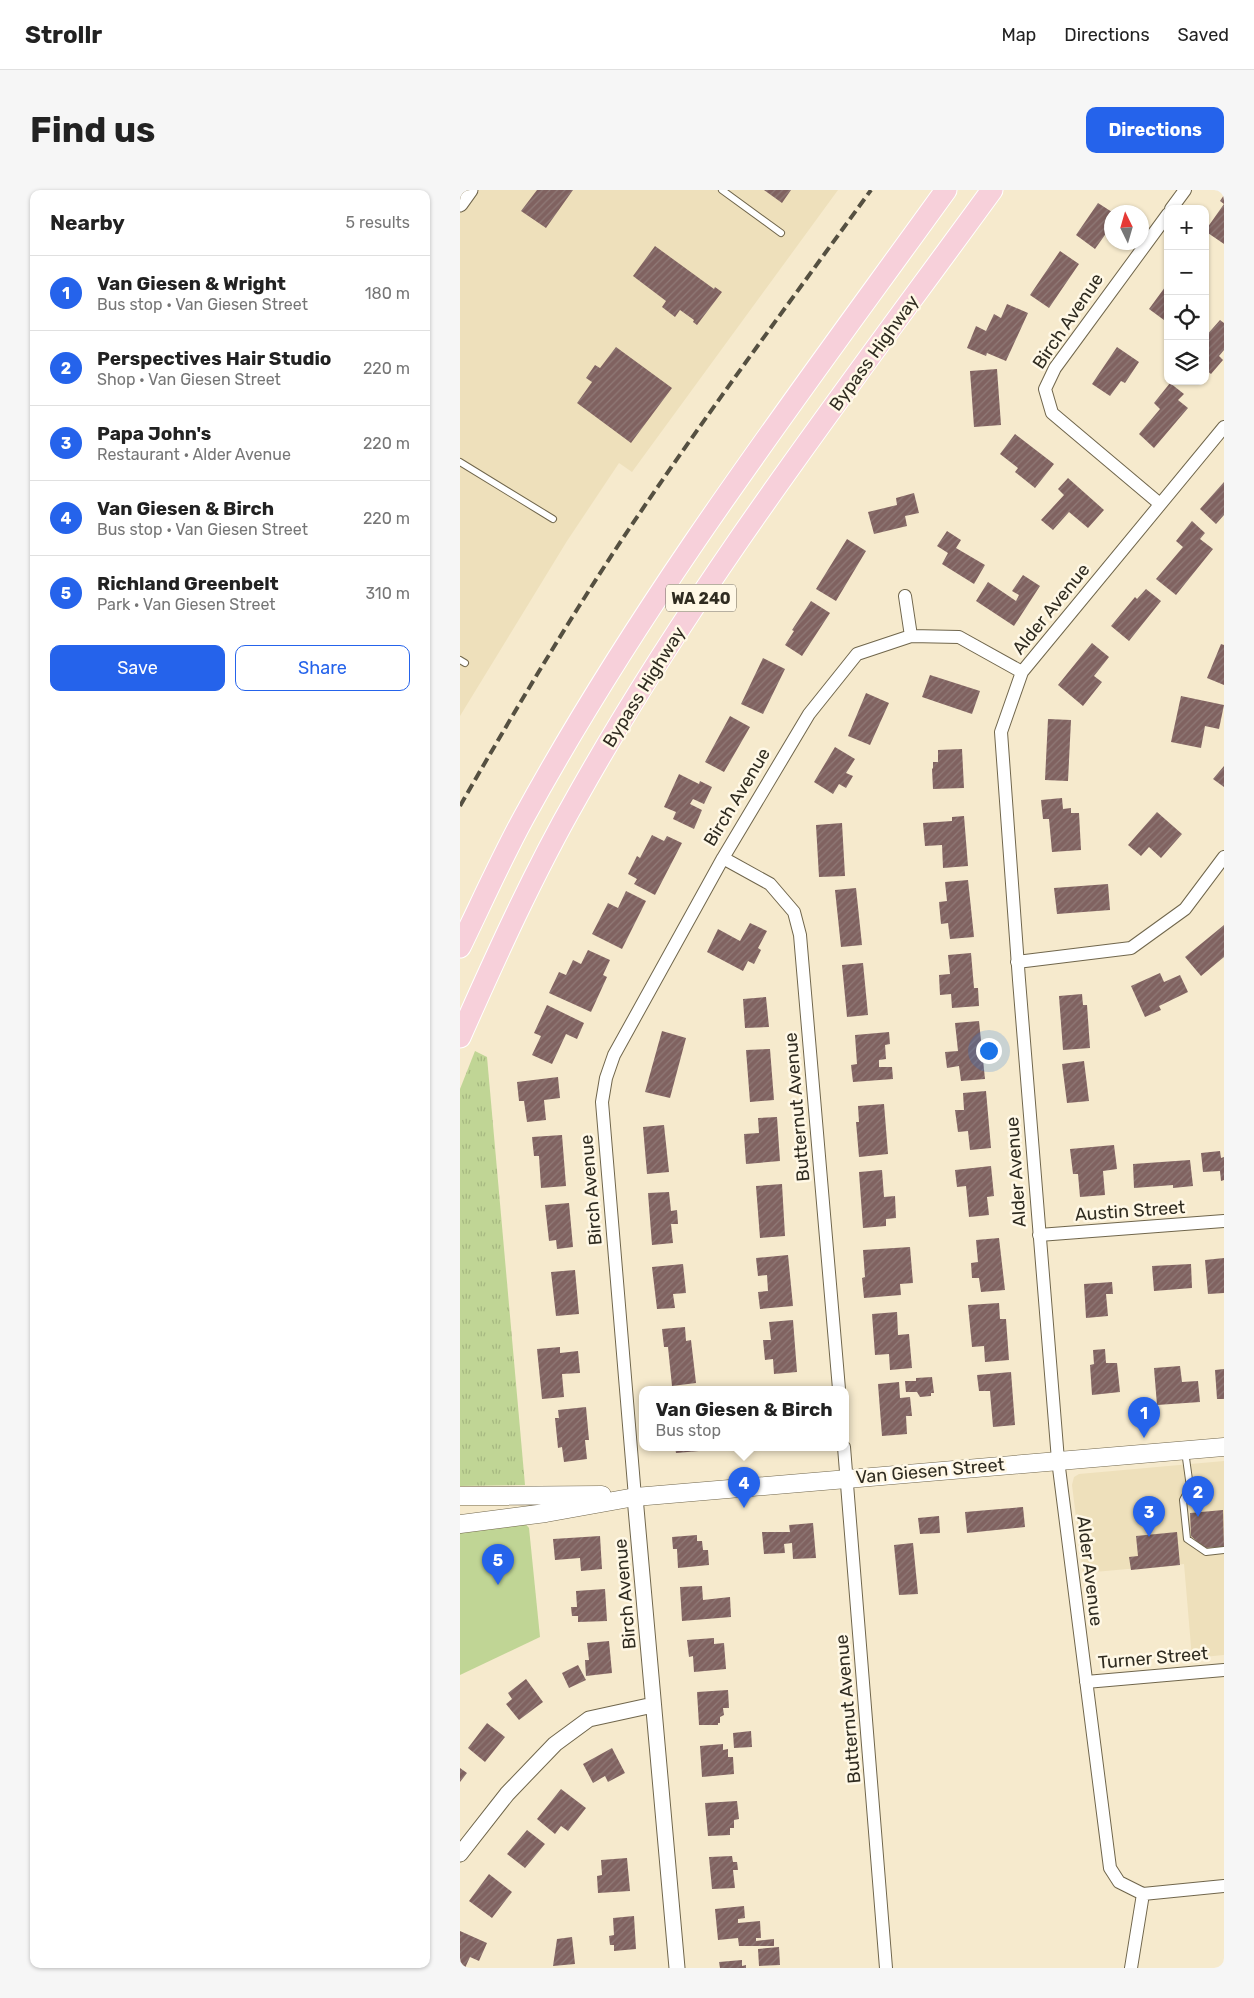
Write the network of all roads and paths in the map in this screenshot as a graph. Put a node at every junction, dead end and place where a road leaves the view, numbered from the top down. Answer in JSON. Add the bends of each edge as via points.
{"nodes":[{"id":1,"x":470,"y":190,"type":"edge"},
{"id":2,"x":722,"y":190,"type":"edge"},
{"id":3,"x":946,"y":190,"type":"edge"},
{"id":4,"x":992,"y":190,"type":"edge"},
{"id":5,"x":1185,"y":190,"type":"edge"},
{"id":6,"x":460,"y":204,"type":"edge"},
{"id":7,"x":1175,"y":205,"type":"edge"},
{"id":8,"x":1164,"y":219,"type":"edge"},
{"id":9,"x":781,"y":233,"type":"dead end"},
{"id":10,"x":1224,"y":427,"type":"edge"},
{"id":11,"x":460,"y":462,"type":"edge"},
{"id":12,"x":1160,"y":504,"type":"junction"},
{"id":13,"x":553,"y":518,"type":"dead end"},
{"id":14,"x":905,"y":596,"type":"dead end"},
{"id":15,"x":911,"y":636,"type":"junction"},
{"id":16,"x":1022,"y":672,"type":"junction"},
{"id":17,"x":1224,"y":857,"type":"edge"},
{"id":18,"x":723,"y":858,"type":"junction"},
{"id":19,"x":460,"y":947,"type":"edge"},
{"id":20,"x":1017,"y":962,"type":"junction"},
{"id":21,"x":460,"y":1037,"type":"edge"},
{"id":22,"x":1224,"y":1221,"type":"edge"},
{"id":23,"x":1039,"y":1236,"type":"junction"},
{"id":24,"x":839,"y":1386,"type":"edge"},
{"id":25,"x":1224,"y":1447,"type":"edge"},
{"id":26,"x":1185,"y":1450,"type":"junction"},
{"id":27,"x":844,"y":1451,"type":"edge"},
{"id":28,"x":1058,"y":1460,"type":"junction"},
{"id":29,"x":847,"y":1479,"type":"junction"},
{"id":30,"x":460,"y":1496,"type":"edge"},
{"id":31,"x":635,"y":1497,"type":"junction"},
{"id":32,"x":460,"y":1524,"type":"edge"},
{"id":33,"x":1224,"y":1550,"type":"edge"},
{"id":34,"x":1224,"y":1670,"type":"edge"},
{"id":35,"x":1086,"y":1682,"type":"junction"},
{"id":36,"x":653,"y":1705,"type":"junction"},
{"id":37,"x":460,"y":1854,"type":"edge"},
{"id":38,"x":1224,"y":1886,"type":"edge"},
{"id":39,"x":1143,"y":1894,"type":"junction"},
{"id":40,"x":677,"y":1968,"type":"edge"},
{"id":41,"x":886,"y":1968,"type":"edge"},
{"id":42,"x":1131,"y":1968,"type":"edge"}],
"edges":[{"from":1,"to":6,"type":"street"},
{"from":2,"to":9,"type":"lane"},
{"from":3,"to":19,"type":"highway","name":"Bypass Highway","number":"WA 240","via":[[738,477],[624,650],[523,819]]},
{"from":4,"to":21,"type":"highway","name":"Bypass Highway","number":"WA 240","via":[[748,527],[630,709],[576,798]]},
{"from":5,"to":7,"type":"street"},
{"from":8,"to":12,"type":"street","name":"Birch Avenue","via":[[1055,368],[1045,389],[1052,413]]},
{"from":10,"to":12,"type":"street","name":"Alder Avenue"},
{"from":11,"to":13,"type":"lane"},
{"from":12,"to":16,"type":"street","name":"Alder Avenue"},
{"from":14,"to":15,"type":"street"},
{"from":15,"to":16,"type":"street","name":"Birch Avenue","via":[[960,638]]},
{"from":15,"to":18,"type":"street","name":"Birch Avenue","via":[[857,654],[808,714]]},
{"from":16,"to":20,"type":"street","name":"Alder Avenue","via":[[1001,732]]},
{"from":17,"to":20,"type":"street","via":[[1185,909],[1131,948]]},
{"from":18,"to":24,"type":"street","name":"Butternut Avenue","via":[[770,884],[794,912],[800,935]]},
{"from":18,"to":31,"type":"street","name":"Birch Avenue","via":[[614,1055],[602,1102]]},
{"from":20,"to":23,"type":"street","name":"Alder Avenue"},
{"from":22,"to":23,"type":"street","name":"Austin Street"},
{"from":23,"to":28,"type":"street","name":"Alder Avenue"},
{"from":25,"to":26,"type":"main road","name":"Van Giesen Street"},
{"from":26,"to":28,"type":"main road","name":"Van Giesen Street"},
{"from":26,"to":33,"type":"lane","via":[[1190,1487],[1183,1500],[1187,1539],[1206,1552]]},
{"from":27,"to":29,"type":"street","name":"Butternut Avenue"},
{"from":28,"to":29,"type":"main road","name":"Van Giesen Street"},
{"from":28,"to":35,"type":"street","name":"Alder Avenue"},
{"from":29,"to":31,"type":"main road","name":"Van Giesen Street"},
{"from":29,"to":41,"type":"street","name":"Butternut Avenue"},
{"from":30,"to":31,"type":"main road","name":"Van Giesen Street","via":[[560,1494]]},
{"from":31,"to":32,"type":"main road","name":"Van Giesen Street"},
{"from":31,"to":36,"type":"street","name":"Birch Avenue"},
{"from":34,"to":35,"type":"street","name":"Turner Street"},
{"from":35,"to":39,"type":"street","name":"Alder Avenue","via":[[1110,1868],[1119,1882]]},
{"from":36,"to":37,"type":"street","via":[[589,1720],[555,1744],[507,1794]]},
{"from":36,"to":40,"type":"street","name":"Birch Avenue"},
{"from":38,"to":39,"type":"street"},
{"from":39,"to":42,"type":"street"}]}
